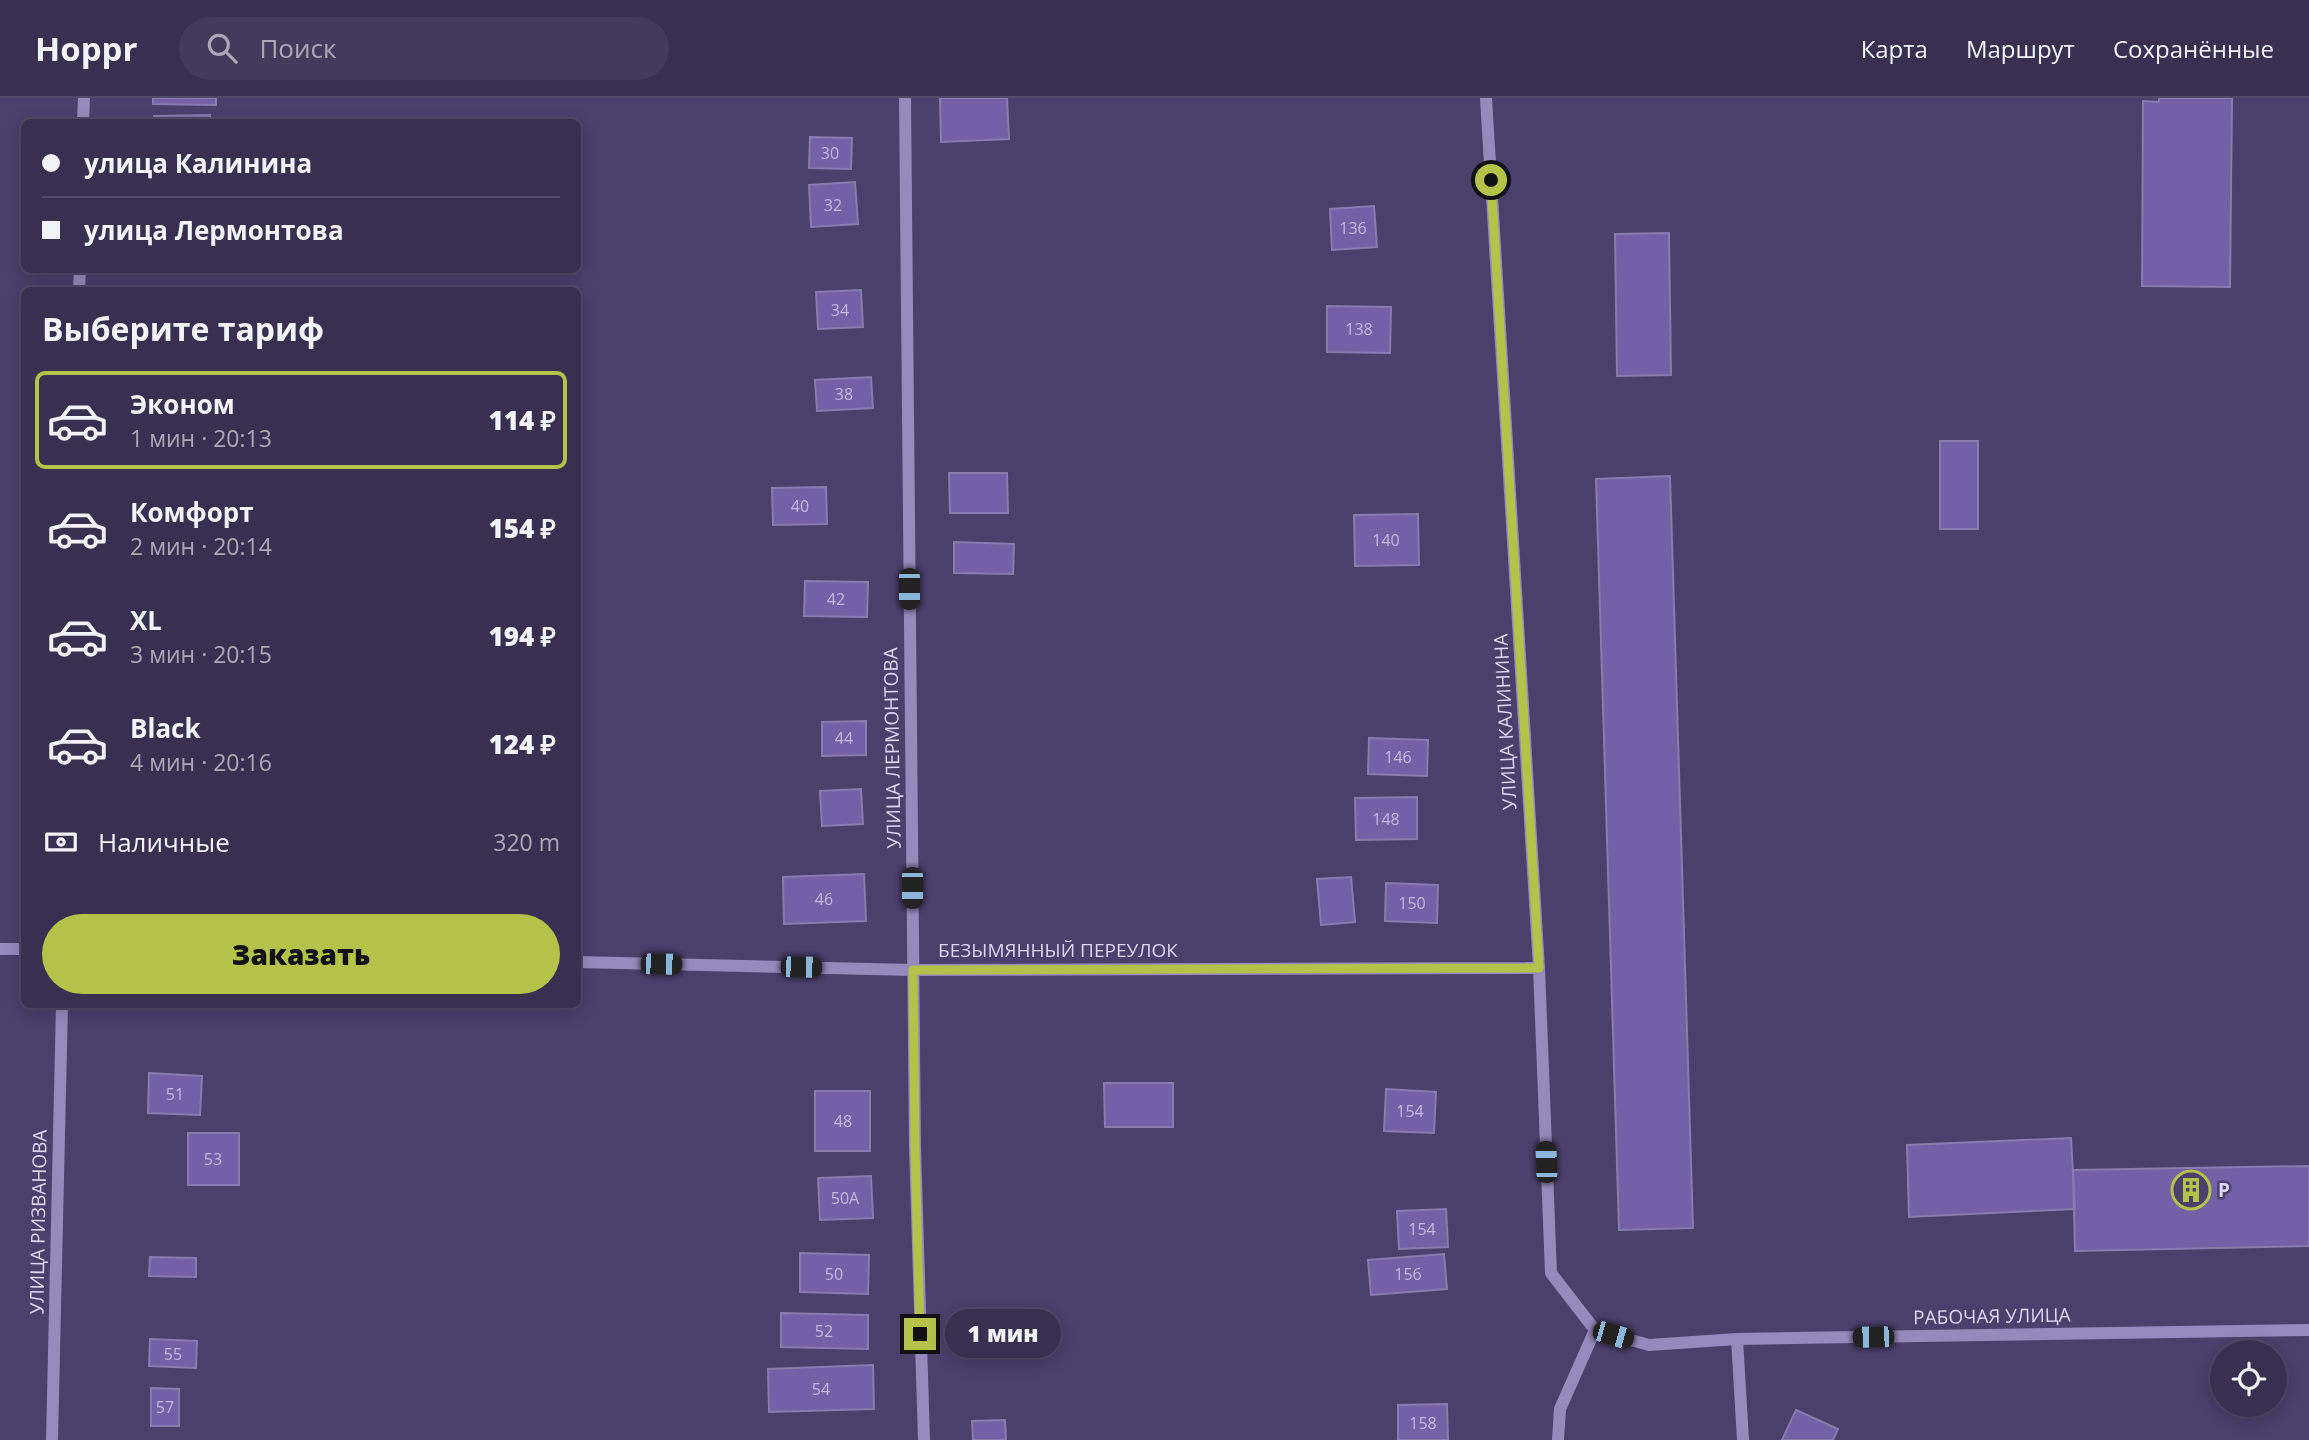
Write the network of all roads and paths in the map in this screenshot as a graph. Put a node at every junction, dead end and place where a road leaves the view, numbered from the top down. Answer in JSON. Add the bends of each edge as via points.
{"nodes":[{"id":1,"x":84,"y":98,"type":"edge"},
{"id":2,"x":905,"y":98,"type":"edge"},
{"id":3,"x":1486,"y":98,"type":"edge"},
{"id":4,"x":83,"y":119,"type":"edge"},
{"id":5,"x":0,"y":949,"type":"edge"},
{"id":6,"x":21,"y":949,"type":"edge"},
{"id":7,"x":581,"y":962,"type":"edge"},
{"id":8,"x":1539,"y":968,"type":"junction"},
{"id":9,"x":913,"y":970,"type":"junction"},
{"id":10,"x":62,"y":1008,"type":"edge"},
{"id":11,"x":1595,"y":1329,"type":"junction"},
{"id":12,"x":2309,"y":1330,"type":"edge"},
{"id":13,"x":1737,"y":1339,"type":"junction"},
{"id":14,"x":52,"y":1440,"type":"edge"},
{"id":15,"x":924,"y":1440,"type":"edge"},
{"id":16,"x":1558,"y":1440,"type":"edge"},
{"id":17,"x":1743,"y":1440,"type":"edge"}],
"edges":[{"from":1,"to":4,"type":"street"},
{"from":2,"to":9,"type":"street","name":"УЛИЦА ЛЕРМОНТОВА"},
{"from":3,"to":8,"type":"street","name":"УЛИЦА КАЛИНИНА"},
{"from":5,"to":6,"type":"street"},
{"from":7,"to":9,"type":"street","name":"БЕЗЫМЯННЫЙ ПЕРЕУЛОК"},
{"from":8,"to":9,"type":"street","name":"БЕЗЫМЯННЫЙ ПЕРЕУЛОК"},
{"from":8,"to":11,"type":"street","name":"УЛИЦА КАЛИНИНА","via":[[1551,1273]]},
{"from":9,"to":15,"type":"street","name":"УЛИЦА ЛЕРМОНТОВА"},
{"from":10,"to":14,"type":"street","name":"УЛИЦА РИЗВАНОВА"},
{"from":11,"to":13,"type":"street","name":"РАБОЧАЯ УЛИЦА","via":[[1649,1345]]},
{"from":11,"to":16,"type":"street","via":[[1560,1409]]},
{"from":12,"to":13,"type":"street","name":"РАБОЧАЯ УЛИЦА"},
{"from":13,"to":17,"type":"street"}]}
